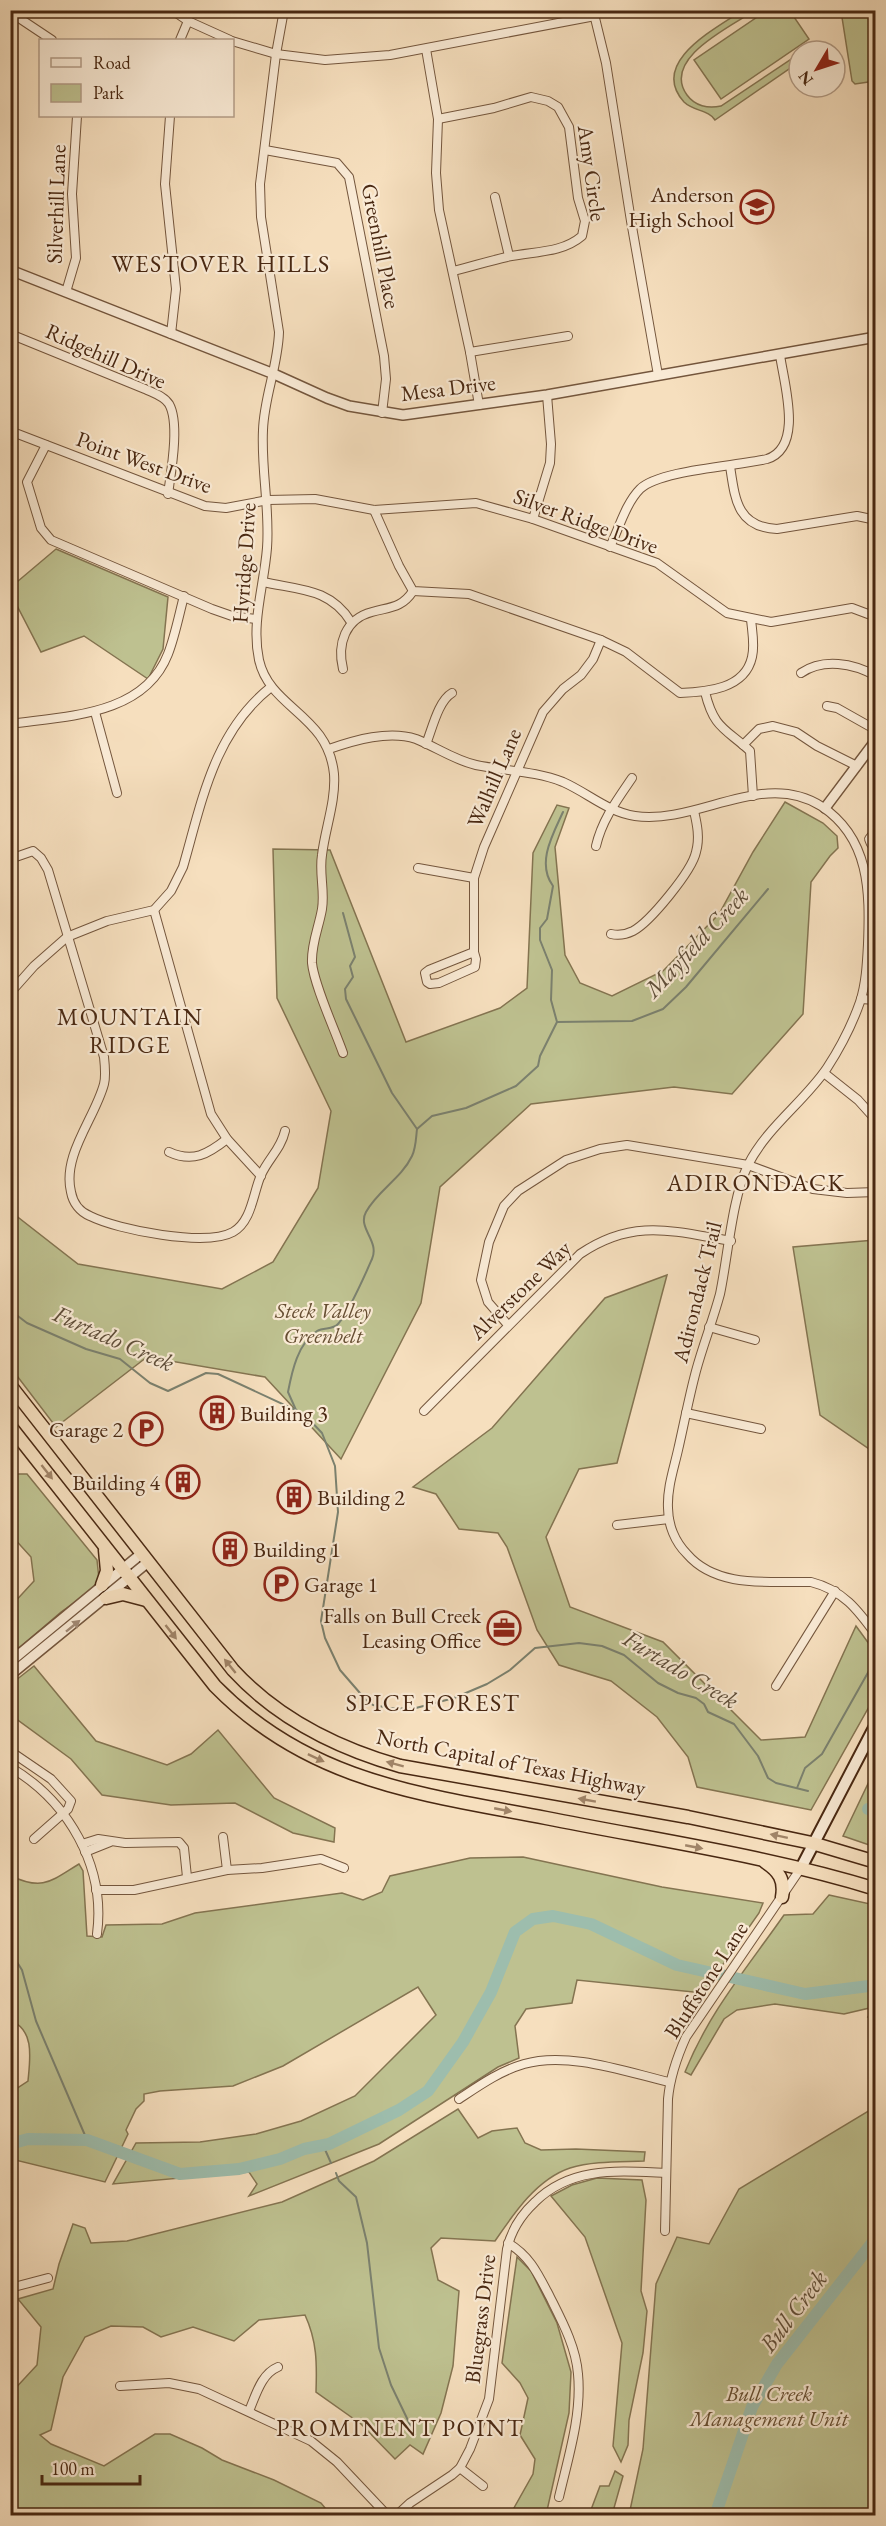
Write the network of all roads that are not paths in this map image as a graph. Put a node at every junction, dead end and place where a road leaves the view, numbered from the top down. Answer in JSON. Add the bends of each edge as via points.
{"nodes":[{"id":1,"x":172,"y":10,"type":"edge"},
{"id":2,"x":284,"y":10,"type":"edge"},
{"id":3,"x":10,"y":12,"type":"edge"},
{"id":4,"x":594,"y":13,"type":"edge"},
{"id":5,"x":188,"y":21,"type":"junction"},
{"id":6,"x":50,"y":39,"type":"edge"},
{"id":7,"x":180,"y":39,"type":"edge"},
{"id":8,"x":227,"y":39,"type":"edge"},
{"id":9,"x":234,"y":42,"type":"edge"},
{"id":10,"x":426,"y":49,"type":"junction"},
{"id":11,"x":276,"y":54,"type":"junction"},
{"id":12,"x":77,"y":117,"type":"edge"},
{"id":13,"x":170,"y":117,"type":"edge"},
{"id":14,"x":438,"y":119,"type":"junction"},
{"id":15,"x":265,"y":150,"type":"junction"},
{"id":16,"x":495,"y":197,"type":"dead end"},
{"id":17,"x":509,"y":256,"type":"junction"},
{"id":18,"x":10,"y":270,"type":"edge"},
{"id":19,"x":453,"y":271,"type":"junction"},
{"id":20,"x":66,"y":292,"type":"junction"},
{"id":21,"x":10,"y":334,"type":"edge"},
{"id":22,"x":171,"y":334,"type":"junction"},
{"id":23,"x":568,"y":336,"type":"dead end"},
{"id":24,"x":876,"y":337,"type":"edge"},
{"id":25,"x":470,"y":352,"type":"junction"},
{"id":26,"x":780,"y":355,"type":"junction"},
{"id":27,"x":274,"y":374,"type":"junction"},
{"id":28,"x":658,"y":375,"type":"junction"},
{"id":29,"x":547,"y":395,"type":"junction"},
{"id":30,"x":478,"y":405,"type":"junction"},
{"id":31,"x":382,"y":413,"type":"junction"},
{"id":32,"x":10,"y":430,"type":"edge"},
{"id":33,"x":46,"y":445,"type":"junction"},
{"id":34,"x":730,"y":466,"type":"junction"},
{"id":35,"x":168,"y":494,"type":"junction"},
{"id":36,"x":268,"y":500,"type":"junction"},
{"id":37,"x":374,"y":510,"type":"junction"},
{"id":38,"x":533,"y":519,"type":"junction"},
{"id":39,"x":876,"y":520,"type":"edge"},
{"id":40,"x":610,"y":547,"type":"junction"},
{"id":41,"x":262,"y":582,"type":"junction"},
{"id":42,"x":413,"y":591,"type":"junction"},
{"id":43,"x":184,"y":596,"type":"junction"},
{"id":44,"x":876,"y":617,"type":"edge"},
{"id":45,"x":256,"y":619,"type":"junction"},
{"id":46,"x":751,"y":619,"type":"junction"},
{"id":47,"x":351,"y":622,"type":"junction"},
{"id":48,"x":601,"y":640,"type":"junction"},
{"id":49,"x":343,"y":669,"type":"dead end"},
{"id":50,"x":801,"y":673,"type":"dead end"},
{"id":51,"x":876,"y":676,"type":"edge"},
{"id":52,"x":272,"y":687,"type":"junction"},
{"id":53,"x":705,"y":692,"type":"junction"},
{"id":54,"x":452,"y":693,"type":"dead end"},
{"id":55,"x":827,"y":706,"type":"dead end"},
{"id":56,"x":95,"y":712,"type":"junction"},
{"id":57,"x":10,"y":724,"type":"edge"},
{"id":58,"x":876,"y":730,"type":"edge"},
{"id":59,"x":876,"y":740,"type":"edge"},
{"id":60,"x":426,"y":744,"type":"junction"},
{"id":61,"x":743,"y":745,"type":"junction"},
{"id":62,"x":329,"y":749,"type":"junction"},
{"id":63,"x":856,"y":766,"type":"junction"},
{"id":64,"x":516,"y":771,"type":"junction"},
{"id":65,"x":632,"y":778,"type":"dead end"},
{"id":66,"x":117,"y":793,"type":"dead end"},
{"id":67,"x":753,"y":796,"type":"junction"},
{"id":68,"x":825,"y":808,"type":"junction"},
{"id":69,"x":610,"y":809,"type":"junction"},
{"id":70,"x":693,"y":811,"type":"junction"},
{"id":71,"x":876,"y":830,"type":"edge"},
{"id":72,"x":876,"y":845,"type":"edge"},
{"id":73,"x":596,"y":846,"type":"dead end"},
{"id":74,"x":10,"y":858,"type":"edge"},
{"id":75,"x":418,"y":868,"type":"dead end"},
{"id":76,"x":474,"y":878,"type":"junction"},
{"id":77,"x":154,"y":910,"type":"junction"},
{"id":78,"x":611,"y":933,"type":"dead end"},
{"id":79,"x":67,"y":937,"type":"junction"},
{"id":80,"x":474,"y":952,"type":"junction"},
{"id":81,"x":10,"y":993,"type":"edge"},
{"id":82,"x":861,"y":999,"type":"junction"},
{"id":83,"x":876,"y":1000,"type":"edge"},
{"id":84,"x":343,"y":1053,"type":"dead end"},
{"id":85,"x":824,"y":1073,"type":"junction"},
{"id":86,"x":876,"y":1120,"type":"edge"},
{"id":87,"x":285,"y":1131,"type":"dead end"},
{"id":88,"x":227,"y":1139,"type":"junction"},
{"id":89,"x":169,"y":1152,"type":"dead end"},
{"id":90,"x":748,"y":1166,"type":"junction"},
{"id":91,"x":261,"y":1176,"type":"junction"},
{"id":92,"x":876,"y":1192,"type":"edge"},
{"id":93,"x":731,"y":1241,"type":"junction"},
{"id":94,"x":508,"y":1325,"type":"junction"},
{"id":95,"x":709,"y":1327,"type":"junction"},
{"id":96,"x":755,"y":1340,"type":"dead end"},
{"id":97,"x":10,"y":1385,"type":"edge"},
{"id":98,"x":424,"y":1411,"type":"dead end"},
{"id":99,"x":687,"y":1413,"type":"junction"},
{"id":100,"x":10,"y":1426,"type":"edge"},
{"id":101,"x":761,"y":1429,"type":"dead end"},
{"id":102,"x":669,"y":1519,"type":"junction"},
{"id":103,"x":616,"y":1526,"type":"dead end"},
{"id":104,"x":105,"y":1549,"type":"junction"},
{"id":105,"x":145,"y":1558,"type":"junction"},
{"id":106,"x":125,"y":1574,"type":"junction"},
{"id":107,"x":102,"y":1585,"type":"junction"},
{"id":108,"x":835,"y":1591,"type":"junction"},
{"id":109,"x":106,"y":1598,"type":"junction"},
{"id":110,"x":146,"y":1600,"type":"junction"},
{"id":111,"x":876,"y":1635,"type":"edge"},
{"id":112,"x":44,"y":1636,"type":"junction"},
{"id":113,"x":50,"y":1644,"type":"junction"},
{"id":114,"x":10,"y":1662,"type":"edge"},
{"id":115,"x":10,"y":1675,"type":"edge"},
{"id":116,"x":777,"y":1686,"type":"dead end"},
{"id":117,"x":876,"y":1724,"type":"edge"},
{"id":118,"x":10,"y":1751,"type":"edge"},
{"id":119,"x":10,"y":1767,"type":"edge"},
{"id":120,"x":63,"y":1814,"type":"junction"},
{"id":121,"x":223,"y":1837,"type":"dead end"},
{"id":122,"x":34,"y":1839,"type":"dead end"},
{"id":123,"x":110,"y":1842,"type":"junction"},
{"id":124,"x":812,"y":1843,"type":"junction"},
{"id":125,"x":82,"y":1844,"type":"junction"},
{"id":126,"x":85,"y":1852,"type":"junction"},
{"id":127,"x":761,"y":1860,"type":"junction"},
{"id":128,"x":876,"y":1862,"type":"edge"},
{"id":129,"x":344,"y":1868,"type":"dead end"},
{"id":130,"x":801,"y":1868,"type":"junction"},
{"id":131,"x":227,"y":1870,"type":"junction"},
{"id":132,"x":187,"y":1877,"type":"junction"},
{"id":133,"x":876,"y":1889,"type":"edge"},
{"id":134,"x":96,"y":1890,"type":"junction"},
{"id":135,"x":782,"y":1897,"type":"junction"},
{"id":136,"x":97,"y":1934,"type":"dead end"},
{"id":137,"x":669,"y":2082,"type":"junction"},
{"id":138,"x":459,"y":2099,"type":"dead end"},
{"id":139,"x":666,"y":2173,"type":"junction"},
{"id":140,"x":665,"y":2231,"type":"dead end"},
{"id":141,"x":508,"y":2243,"type":"junction"},
{"id":142,"x":48,"y":2277,"type":"dead end"},
{"id":143,"x":10,"y":2288,"type":"edge"},
{"id":144,"x":278,"y":2367,"type":"dead end"},
{"id":145,"x":120,"y":2386,"type":"dead end"},
{"id":146,"x":249,"y":2411,"type":"junction"},
{"id":147,"x":460,"y":2468,"type":"junction"},
{"id":148,"x":483,"y":2486,"type":"dead end"},
{"id":149,"x":559,"y":2497,"type":"dead end"},
{"id":150,"x":388,"y":2516,"type":"edge"},
{"id":151,"x":396,"y":2516,"type":"edge"}],
"edges":[{"from":1,"to":5,"type":"street"},
{"from":2,"to":11,"type":"street","name":"Hyridge Drive"},
{"from":3,"to":6,"type":"street"},
{"from":4,"to":10,"type":"street"},
{"from":4,"to":28,"type":"street","via":[[606,63]]},
{"from":5,"to":7,"type":"street"},
{"from":5,"to":8,"type":"street"},
{"from":9,"to":11,"type":"street"},
{"from":10,"to":11,"type":"street","via":[[325,60]]},
{"from":10,"to":14,"type":"street"},
{"from":11,"to":15,"type":"street","name":"Hyridge Drive"},
{"from":12,"to":20,"type":"street","name":"Silverhill Lane","via":[[72,194],[76,258]]},
{"from":13,"to":22,"type":"street","via":[[165,184],[176,289]]},
{"from":14,"to":17,"type":"street","name":"Amy Circle","via":[[531,97],[548,101],[566,118],[585,221],[582,236],[552,250]]},
{"from":14,"to":19,"type":"street","via":[[436,193]]},
{"from":15,"to":27,"type":"street","name":"Hyridge Drive","via":[[261,217],[279,332]]},
{"from":15,"to":31,"type":"street","name":"Greenhill Place","via":[[337,163],[349,177],[384,356]]},
{"from":16,"to":17,"type":"street"},
{"from":17,"to":19,"type":"street","name":"Amy Circle"},
{"from":18,"to":20,"type":"street","name":"Mesa Drive"},
{"from":19,"to":25,"type":"street"},
{"from":20,"to":22,"type":"street","name":"Mesa Drive"},
{"from":21,"to":35,"type":"street","name":"Ridgehill Drive","via":[[165,399],[173,423]]},
{"from":22,"to":27,"type":"street","name":"Mesa Drive"},
{"from":23,"to":25,"type":"street"},
{"from":24,"to":26,"type":"street","name":"Mesa Drive"},
{"from":25,"to":30,"type":"street"},
{"from":26,"to":28,"type":"street","name":"Mesa Drive"},
{"from":26,"to":34,"type":"street","via":[[788,439],[775,456]]},
{"from":27,"to":31,"type":"street","name":"Mesa Drive","via":[[327,398]]},
{"from":27,"to":36,"type":"street","name":"Hyridge Drive","via":[[263,428]]},
{"from":28,"to":29,"type":"street","name":"Mesa Drive"},
{"from":29,"to":30,"type":"street","name":"Mesa Drive"},
{"from":29,"to":38,"type":"street","via":[[550,463]]},
{"from":30,"to":31,"type":"street","name":"Mesa Drive","via":[[411,414]]},
{"from":32,"to":33,"type":"street","name":"Point West Drive"},
{"from":33,"to":35,"type":"street","name":"Point West Drive"},
{"from":33,"to":43,"type":"street","via":[[27,482],[45,535],[58,544]]},
{"from":34,"to":39,"type":"street","via":[[741,511],[751,523],[777,529],[857,516]]},
{"from":34,"to":40,"type":"street","via":[[670,475],[641,488]]},
{"from":35,"to":36,"type":"street","name":"Point West Drive","via":[[215,508]]},
{"from":36,"to":37,"type":"street","name":"Silver Ridge Drive","via":[[315,499]]},
{"from":36,"to":41,"type":"street","name":"Hyridge Drive"},
{"from":37,"to":38,"type":"street","name":"Silver Ridge Drive","via":[[476,503]]},
{"from":37,"to":42,"type":"street"},
{"from":38,"to":40,"type":"street","name":"Silver Ridge Drive"},
{"from":40,"to":46,"type":"street","name":"Silver Ridge Drive","via":[[657,563],[727,613]]},
{"from":41,"to":45,"type":"street","name":"Hyridge Drive"},
{"from":41,"to":47,"type":"street","via":[[322,594],[343,609]]},
{"from":42,"to":47,"type":"street","via":[[401,605],[371,612]]},
{"from":42,"to":48,"type":"street","via":[[469,594]]},
{"from":43,"to":45,"type":"street","via":[[231,616]]},
{"from":43,"to":56,"type":"street","via":[[168,655],[156,675],[138,693]]},
{"from":44,"to":46,"type":"street","name":"Silver Ridge Drive","via":[[852,608],[771,622]]},
{"from":45,"to":52,"type":"street","name":"Hyridge Drive","via":[[259,662]]},
{"from":46,"to":53,"type":"street","via":[[752,659],[747,669],[730,684]]},
{"from":47,"to":49,"type":"street","via":[[341,641]]},
{"from":48,"to":53,"type":"street","via":[[626,652],[680,693]]},
{"from":48,"to":64,"type":"street","name":"Walhill Lane","via":[[594,659],[543,712]]},
{"from":50,"to":51,"type":"street","via":[[819,664],[841,664]]},
{"from":52,"to":62,"type":"street","name":"Hyridge Drive","via":[[306,719]]},
{"from":52,"to":77,"type":"street","via":[[253,702],[215,760],[178,879]]},
{"from":53,"to":61,"type":"street","via":[[718,724]]},
{"from":54,"to":60,"type":"street","via":[[442,705]]},
{"from":55,"to":58,"type":"street"},
{"from":56,"to":57,"type":"street"},
{"from":56,"to":66,"type":"street"},
{"from":59,"to":63,"type":"street"},
{"from":60,"to":62,"type":"street","name":"Adirondack Trail","via":[[414,738],[387,735]]},
{"from":60,"to":64,"type":"street","name":"Adirondack Trail","via":[[474,765]]},
{"from":61,"to":63,"type":"street","via":[[759,729],[773,726],[796,732]]},
{"from":61,"to":67,"type":"street","via":[[752,758]]},
{"from":62,"to":84,"type":"street","name":"Hyridge Drive","via":[[334,778],[321,857],[323,896],[312,964]]},
{"from":63,"to":68,"type":"street"},
{"from":64,"to":69,"type":"street","name":"Adirondack Trail","via":[[561,782]]},
{"from":64,"to":76,"type":"street","name":"Walhill Lane"},
{"from":65,"to":69,"type":"street"},
{"from":67,"to":68,"type":"street","name":"Adirondack Trail","via":[[796,795]]},
{"from":67,"to":70,"type":"street","name":"Adirondack Trail"},
{"from":68,"to":82,"type":"street","name":"Adirondack Trail","via":[[853,838],[867,872],[868,942]]},
{"from":69,"to":70,"type":"street","name":"Adirondack Trail","via":[[657,818]]},
{"from":69,"to":73,"type":"street"},
{"from":70,"to":78,"type":"street","via":[[698,842],[687,873],[642,925],[626,934]]},
{"from":71,"to":72,"type":"street","via":[[869,839]]},
{"from":74,"to":79,"type":"street","via":[[33,851],[41,858]]},
{"from":75,"to":76,"type":"street"},
{"from":76,"to":80,"type":"street","name":"Walhill Lane"},
{"from":77,"to":79,"type":"street","via":[[107,921]]},
{"from":77,"to":88,"type":"street","via":[[205,1096]]},
{"from":79,"to":81,"type":"street"},
{"from":79,"to":91,"type":"street","via":[[101,1044],[105,1069],[101,1093],[72,1166],[70,1191],[74,1202],[90,1216],[148,1233],[222,1235],[238,1228]]},
{"from":80,"to":80,"type":"street","via":[[429,970],[425,973],[427,982],[439,983],[475,967]]},
{"from":82,"to":83,"type":"street"},
{"from":82,"to":85,"type":"street","name":"Adirondack Trail"},
{"from":85,"to":86,"type":"street"},
{"from":85,"to":90,"type":"street","name":"Adirondack Trail"},
{"from":87,"to":91,"type":"street"},
{"from":88,"to":89,"type":"street","via":[[197,1157]]},
{"from":88,"to":91,"type":"street"},
{"from":90,"to":92,"type":"street","via":[[813,1189]]},
{"from":90,"to":93,"type":"street","name":"Adirondack Trail"},
{"from":90,"to":94,"type":"street","via":[[615,1145],[566,1160],[518,1191],[499,1214],[481,1280],[488,1302]]},
{"from":93,"to":94,"type":"street","name":"Alverstone Way","via":[[648,1229],[607,1238],[580,1254]]},
{"from":93,"to":95,"type":"street","name":"Adirondack Trail"},
{"from":94,"to":98,"type":"street","name":"Alverstone Way"},
{"from":95,"to":96,"type":"street"},
{"from":95,"to":99,"type":"street","name":"Adirondack Trail"},
{"from":97,"to":105,"type":"highway","name":"North Capital of Texas Highway"},
{"from":99,"to":101,"type":"street"},
{"from":99,"to":102,"type":"street","name":"Adirondack Trail","via":[[669,1493]]},
{"from":100,"to":104,"type":"highway","name":"North Capital of Texas Highway","one_way":true},
{"from":102,"to":103,"type":"street"},
{"from":102,"to":108,"type":"street","name":"Adirondack Trail","via":[[678,1543],[689,1557],[714,1574],[728,1579],[812,1582]]},
{"from":104,"to":106,"type":"highway","name":"North Capital of Texas Highway"},
{"from":104,"to":107,"type":"highway","via":[[107,1571]]},
{"from":105,"to":106,"type":"street"},
{"from":124,"to":105,"type":"highway","name":"North Capital of Texas Highway","one_way":true,"via":[[400,1766],[339,1745],[291,1718],[249,1687]]},
{"from":106,"to":107,"type":"street"},
{"from":106,"to":109,"type":"street"},
{"from":106,"to":110,"type":"highway","name":"North Capital of Texas Highway"},
{"from":107,"to":112,"type":"street"},
{"from":108,"to":111,"type":"street","name":"Adirondack Trail","via":[[850,1602]]},
{"from":108,"to":116,"type":"street"},
{"from":109,"to":110,"type":"highway","via":[[123,1594]]},
{"from":113,"to":109,"type":"street","one_way":true},
{"from":110,"to":127,"type":"highway","name":"North Capital of Texas Highway","one_way":true,"via":[[198,1667],[242,1713],[297,1750],[344,1772],[442,1798]]},
{"from":112,"to":113,"type":"street"},
{"from":112,"to":114,"type":"street"},
{"from":113,"to":115,"type":"street"},
{"from":117,"to":124,"type":"main road"},
{"from":118,"to":120,"type":"street","via":[[65,1793],[70,1804]]},
{"from":119,"to":120,"type":"street","via":[[46,1792]]},
{"from":120,"to":122,"type":"street"},
{"from":120,"to":125,"type":"street"},
{"from":121,"to":131,"type":"street"},
{"from":123,"to":125,"type":"street","via":[[98,1839]]},
{"from":123,"to":126,"type":"street"},
{"from":123,"to":132,"type":"street","via":[[180,1842]]},
{"from":124,"to":128,"type":"highway","name":"North Capital of Texas Highway"},
{"from":124,"to":130,"type":"main road"},
{"from":125,"to":126,"type":"street"},
{"from":126,"to":134,"type":"street"},
{"from":127,"to":130,"type":"highway","name":"North Capital of Texas Highway"},
{"from":127,"to":135,"type":"highway","via":[[779,1874],[784,1887]]},
{"from":129,"to":131,"type":"street","via":[[321,1859]]},
{"from":130,"to":133,"type":"highway","name":"North Capital of Texas Highway"},
{"from":130,"to":135,"type":"street","name":"Bluffstone Lane"},
{"from":131,"to":132,"type":"street"},
{"from":132,"to":134,"type":"street","via":[[134,1890]]},
{"from":134,"to":136,"type":"street"},
{"from":135,"to":137,"type":"street","name":"Bluffstone Lane","via":[[686,2037]]},
{"from":137,"to":138,"type":"street","via":[[578,2062],[544,2061],[498,2074]]},
{"from":137,"to":139,"type":"street","name":"Bluffstone Lane"},
{"from":139,"to":140,"type":"street","name":"Bluffstone Lane"},
{"from":139,"to":141,"type":"street","name":"Bluegrass Drive","via":[[595,2172],[560,2183],[530,2207]]},
{"from":141,"to":147,"type":"street","name":"Bluegrass Drive","via":[[489,2399]]},
{"from":141,"to":149,"type":"street","via":[[532,2262],[562,2321],[578,2373],[574,2432]]},
{"from":142,"to":143,"type":"street"},
{"from":144,"to":146,"type":"street","via":[[265,2376]]},
{"from":145,"to":146,"type":"street","via":[[183,2385]]},
{"from":146,"to":150,"type":"street","via":[[311,2441]]},
{"from":147,"to":148,"type":"street"},
{"from":147,"to":151,"type":"street","name":"Bluegrass Drive"}]}
